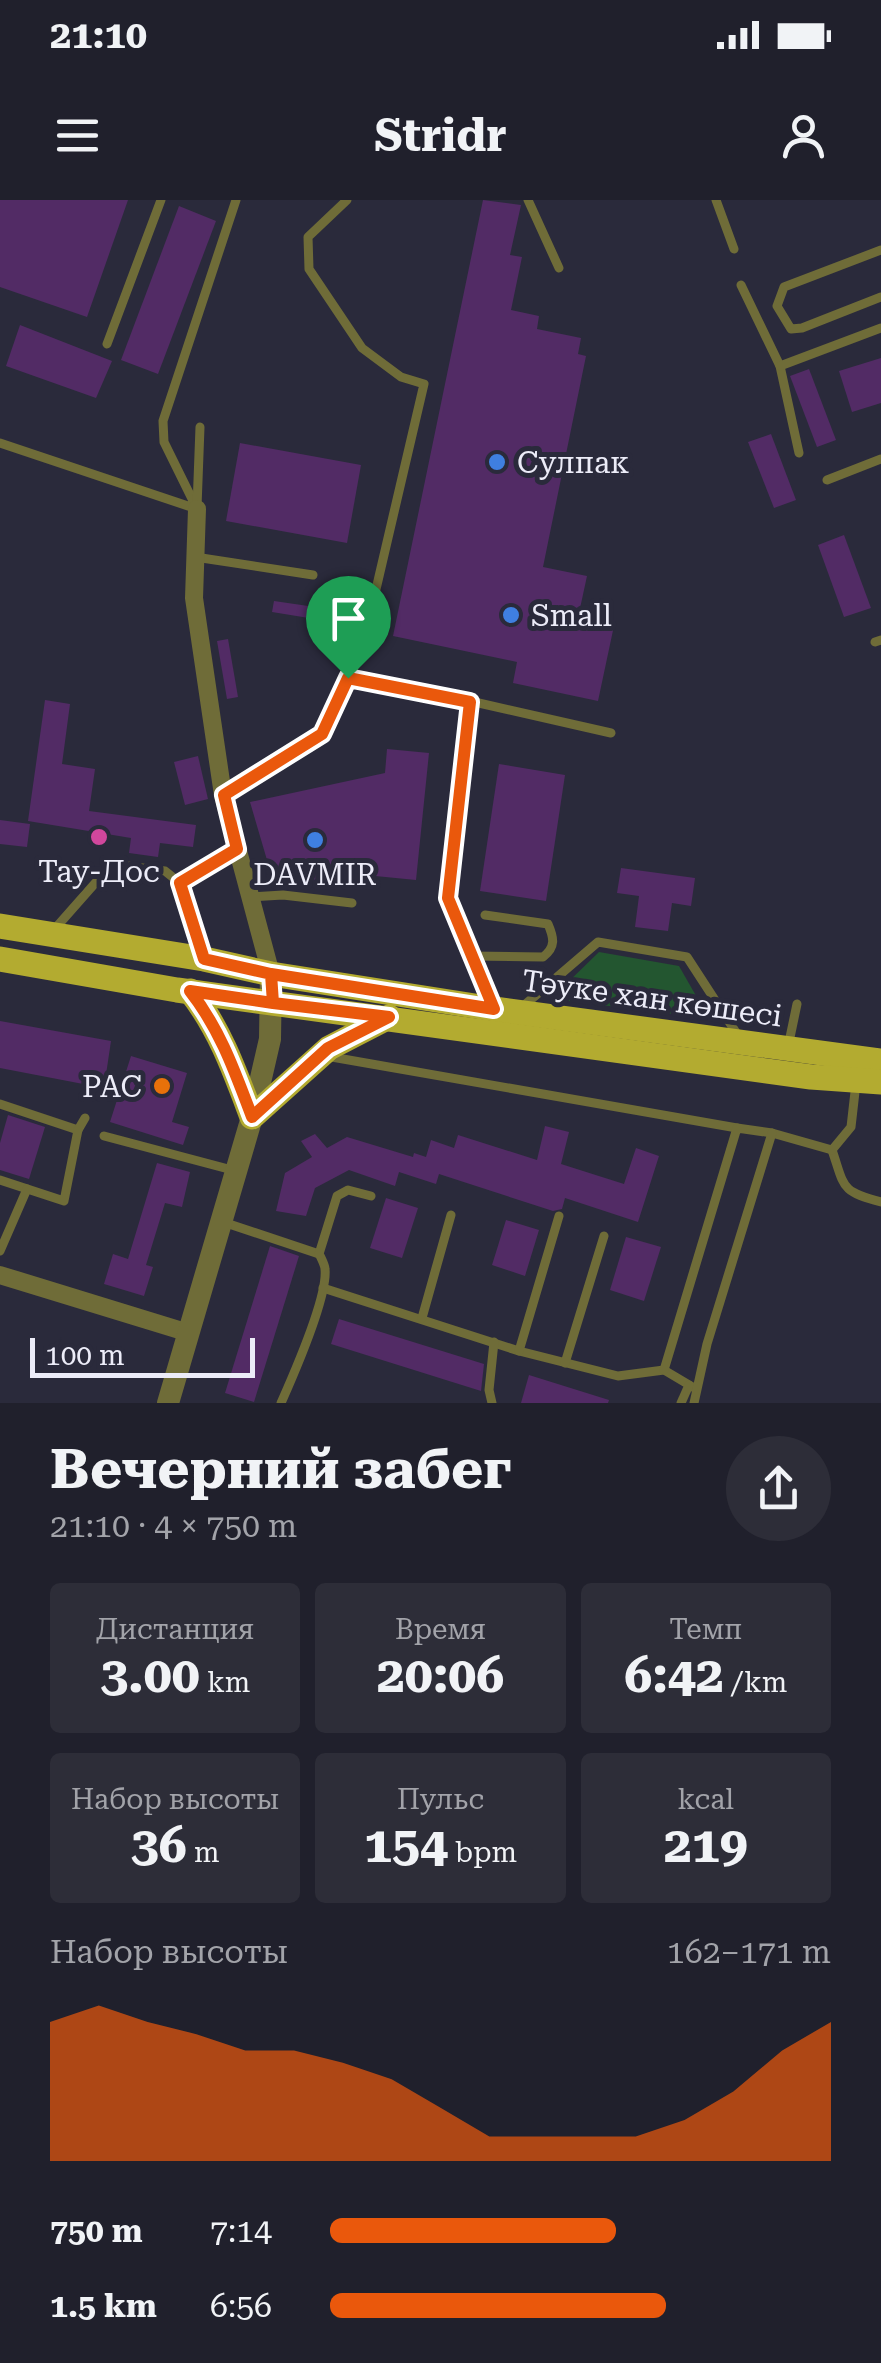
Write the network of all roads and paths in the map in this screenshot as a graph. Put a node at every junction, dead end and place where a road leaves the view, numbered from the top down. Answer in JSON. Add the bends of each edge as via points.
{"nodes":[{"id":1,"x":161,"y":200,"type":"edge"},
{"id":2,"x":236,"y":200,"type":"edge"},
{"id":3,"x":347,"y":200,"type":"edge"},
{"id":4,"x":528,"y":200,"type":"edge"},
{"id":5,"x":716,"y":200,"type":"edge"},
{"id":6,"x":734,"y":250,"type":"dead end"},
{"id":7,"x":881,"y":250,"type":"edge"},
{"id":8,"x":559,"y":268,"type":"dead end"},
{"id":9,"x":741,"y":286,"type":"dead end"},
{"id":10,"x":881,"y":296,"type":"edge"},
{"id":11,"x":881,"y":328,"type":"edge"},
{"id":12,"x":108,"y":344,"type":"dead end"},
{"id":13,"x":780,"y":366,"type":"junction"},
{"id":14,"x":200,"y":428,"type":"dead end"},
{"id":15,"x":0,"y":443,"type":"edge"},
{"id":16,"x":798,"y":453,"type":"dead end"},
{"id":17,"x":881,"y":459,"type":"edge"},
{"id":18,"x":827,"y":480,"type":"dead end"},
{"id":19,"x":197,"y":509,"type":"junction"},
{"id":20,"x":195,"y":557,"type":"junction"},
{"id":21,"x":314,"y":575,"type":"dead end"},
{"id":22,"x":348,"y":678,"type":"junction"},
{"id":23,"x":470,"y":702,"type":"junction"},
{"id":24,"x":611,"y":734,"type":"dead end"},
{"id":25,"x":224,"y":795,"type":"junction"},
{"id":26,"x":237,"y":849,"type":"junction"},
{"id":27,"x":180,"y":883,"type":"junction"},
{"id":28,"x":250,"y":898,"type":"junction"},
{"id":29,"x":352,"y":903,"type":"dead end"},
{"id":30,"x":485,"y":915,"type":"dead end"},
{"id":31,"x":0,"y":926,"type":"edge"},
{"id":32,"x":49,"y":935,"type":"junction"},
{"id":33,"x":472,"y":956,"type":"junction"},
{"id":34,"x":0,"y":959,"type":"edge"},
{"id":35,"x":204,"y":959,"type":"junction"},
{"id":36,"x":271,"y":974,"type":"junction"},
{"id":37,"x":190,"y":991,"type":"junction"},
{"id":38,"x":273,"y":1003,"type":"junction"},
{"id":39,"x":797,"y":1004,"type":"dead end"},
{"id":40,"x":505,"y":1011,"type":"junction"},
{"id":41,"x":389,"y":1017,"type":"junction"},
{"id":42,"x":743,"y":1044,"type":"junction"},
{"id":43,"x":787,"y":1049,"type":"junction"},
{"id":44,"x":881,"y":1050,"type":"edge"},
{"id":45,"x":822,"y":1054,"type":"junction"},
{"id":46,"x":319,"y":1055,"type":"junction"},
{"id":47,"x":881,"y":1060,"type":"edge"},
{"id":48,"x":869,"y":1081,"type":"edge"},
{"id":49,"x":0,"y":1104,"type":"edge"},
{"id":50,"x":252,"y":1117,"type":"junction"},
{"id":51,"x":85,"y":1118,"type":"dead end"},
{"id":52,"x":736,"y":1128,"type":"junction"},
{"id":53,"x":78,"y":1130,"type":"junction"},
{"id":54,"x":772,"y":1134,"type":"junction"},
{"id":55,"x":104,"y":1136,"type":"dead end"},
{"id":56,"x":832,"y":1150,"type":"junction"},
{"id":57,"x":236,"y":1172,"type":"junction"},
{"id":58,"x":0,"y":1180,"type":"edge"},
{"id":59,"x":27,"y":1188,"type":"junction"},
{"id":60,"x":371,"y":1196,"type":"dead end"},
{"id":61,"x":881,"y":1202,"type":"edge"},
{"id":62,"x":451,"y":1215,"type":"dead end"},
{"id":63,"x":559,"y":1216,"type":"dead end"},
{"id":64,"x":222,"y":1222,"type":"junction"},
{"id":65,"x":604,"y":1236,"type":"dead end"},
{"id":66,"x":0,"y":1251,"type":"edge"},
{"id":67,"x":320,"y":1254,"type":"junction"},
{"id":68,"x":0,"y":1276,"type":"edge"},
{"id":69,"x":323,"y":1288,"type":"junction"},
{"id":70,"x":422,"y":1318,"type":"junction"},
{"id":71,"x":189,"y":1333,"type":"junction"},
{"id":72,"x":494,"y":1342,"type":"junction"},
{"id":73,"x":519,"y":1351,"type":"junction"},
{"id":74,"x":565,"y":1363,"type":"junction"},
{"id":75,"x":664,"y":1370,"type":"junction"},
{"id":76,"x":692,"y":1387,"type":"junction"},
{"id":77,"x":168,"y":1403,"type":"edge"},
{"id":78,"x":281,"y":1403,"type":"edge"},
{"id":79,"x":492,"y":1403,"type":"edge"},
{"id":80,"x":681,"y":1403,"type":"edge"},
{"id":81,"x":694,"y":1403,"type":"edge"}],
"edges":[{"from":1,"to":12,"type":"lane"},
{"from":2,"to":19,"type":"lane","via":[[163,420],[164,442]]},
{"from":3,"to":22,"type":"lane","via":[[308,237],[309,268],[362,348],[401,377],[424,384],[366,632]]},
{"from":4,"to":8,"type":"lane"},
{"from":5,"to":6,"type":"lane"},
{"from":7,"to":10,"type":"lane","via":[[784,287],[776,306],[791,329]]},
{"from":9,"to":13,"type":"lane"},
{"from":11,"to":13,"type":"lane"},
{"from":13,"to":16,"type":"lane"},
{"from":14,"to":19,"type":"lane"},
{"from":15,"to":19,"type":"lane"},
{"from":17,"to":18,"type":"lane"},
{"from":19,"to":20,"type":"street"},
{"from":20,"to":21,"type":"lane"},
{"from":20,"to":25,"type":"street","via":[[194,598]]},
{"from":22,"to":23,"type":"lane"},
{"from":22,"to":25,"type":"lane","via":[[322,734]]},
{"from":23,"to":24,"type":"lane"},
{"from":23,"to":33,"type":"lane","via":[[448,898]]},
{"from":25,"to":26,"type":"street"},
{"from":26,"to":27,"type":"lane"},
{"from":26,"to":28,"type":"street"},
{"from":27,"to":32,"type":"lane","via":[[165,871],[112,864]]},
{"from":27,"to":35,"type":"lane"},
{"from":28,"to":29,"type":"lane"},
{"from":28,"to":36,"type":"street"},
{"from":30,"to":33,"type":"lane","via":[[548,924],[554,943],[543,958]]},
{"from":31,"to":32,"type":"main road","name":"Тәуке хан көшесі"},
{"from":32,"to":35,"type":"main road","name":"Тәуке хан көшесі"},
{"from":33,"to":40,"type":"lane"},
{"from":34,"to":37,"type":"main road","name":"Тәуке хан көшесі"},
{"from":35,"to":36,"type":"main road","name":"Тәуке хан көшесі"},
{"from":36,"to":38,"type":"street"},
{"from":36,"to":40,"type":"main road","name":"Тәуке хан көшесі"},
{"from":37,"to":38,"type":"main road","name":"Тәуке хан көшесі"},
{"from":37,"to":50,"type":"main road","via":[[229,1054]]},
{"from":38,"to":41,"type":"main road","name":"Тәуке хан көшесі"},
{"from":38,"to":50,"type":"street"},
{"from":39,"to":43,"type":"lane"},
{"from":40,"to":42,"type":"main road","name":"Тәуке хан көшесі"},
{"from":40,"to":42,"type":"lane","via":[[598,942],[692,960]]},
{"from":41,"to":46,"type":"main road"},
{"from":41,"to":48,"type":"main road","name":"Тәуке хан көшесі"},
{"from":42,"to":43,"type":"main road","name":"Тәуке хан көшесі"},
{"from":43,"to":45,"type":"main road","name":"Тәуке хан көшесі"},
{"from":44,"to":45,"type":"main road"},
{"from":45,"to":47,"type":"main road","name":"Тәуке хан көшесі"},
{"from":46,"to":50,"type":"main road"},
{"from":46,"to":52,"type":"lane"},
{"from":48,"to":56,"type":"lane","via":[[845,1137]]},
{"from":49,"to":53,"type":"lane"},
{"from":50,"to":57,"type":"street"},
{"from":51,"to":53,"type":"lane"},
{"from":52,"to":54,"type":"lane"},
{"from":52,"to":75,"type":"lane"},
{"from":53,"to":59,"type":"lane","via":[[64,1200]]},
{"from":54,"to":56,"type":"lane"},
{"from":54,"to":76,"type":"lane"},
{"from":55,"to":57,"type":"lane"},
{"from":56,"to":61,"type":"lane","via":[[845,1188]]},
{"from":57,"to":64,"type":"street"},
{"from":58,"to":59,"type":"lane"},
{"from":59,"to":66,"type":"lane"},
{"from":60,"to":67,"type":"lane","via":[[348,1190],[337,1196]]},
{"from":62,"to":70,"type":"lane"},
{"from":63,"to":73,"type":"lane"},
{"from":64,"to":67,"type":"lane"},
{"from":64,"to":71,"type":"street"},
{"from":65,"to":74,"type":"lane"},
{"from":67,"to":69,"type":"lane"},
{"from":68,"to":71,"type":"street"},
{"from":69,"to":70,"type":"lane"},
{"from":69,"to":78,"type":"lane"},
{"from":70,"to":72,"type":"lane"},
{"from":71,"to":77,"type":"street"},
{"from":72,"to":73,"type":"lane"},
{"from":72,"to":79,"type":"lane"},
{"from":73,"to":74,"type":"lane"},
{"from":74,"to":75,"type":"lane","via":[[618,1376]]},
{"from":75,"to":76,"type":"lane"},
{"from":76,"to":80,"type":"lane"},
{"from":76,"to":81,"type":"lane"}]}
